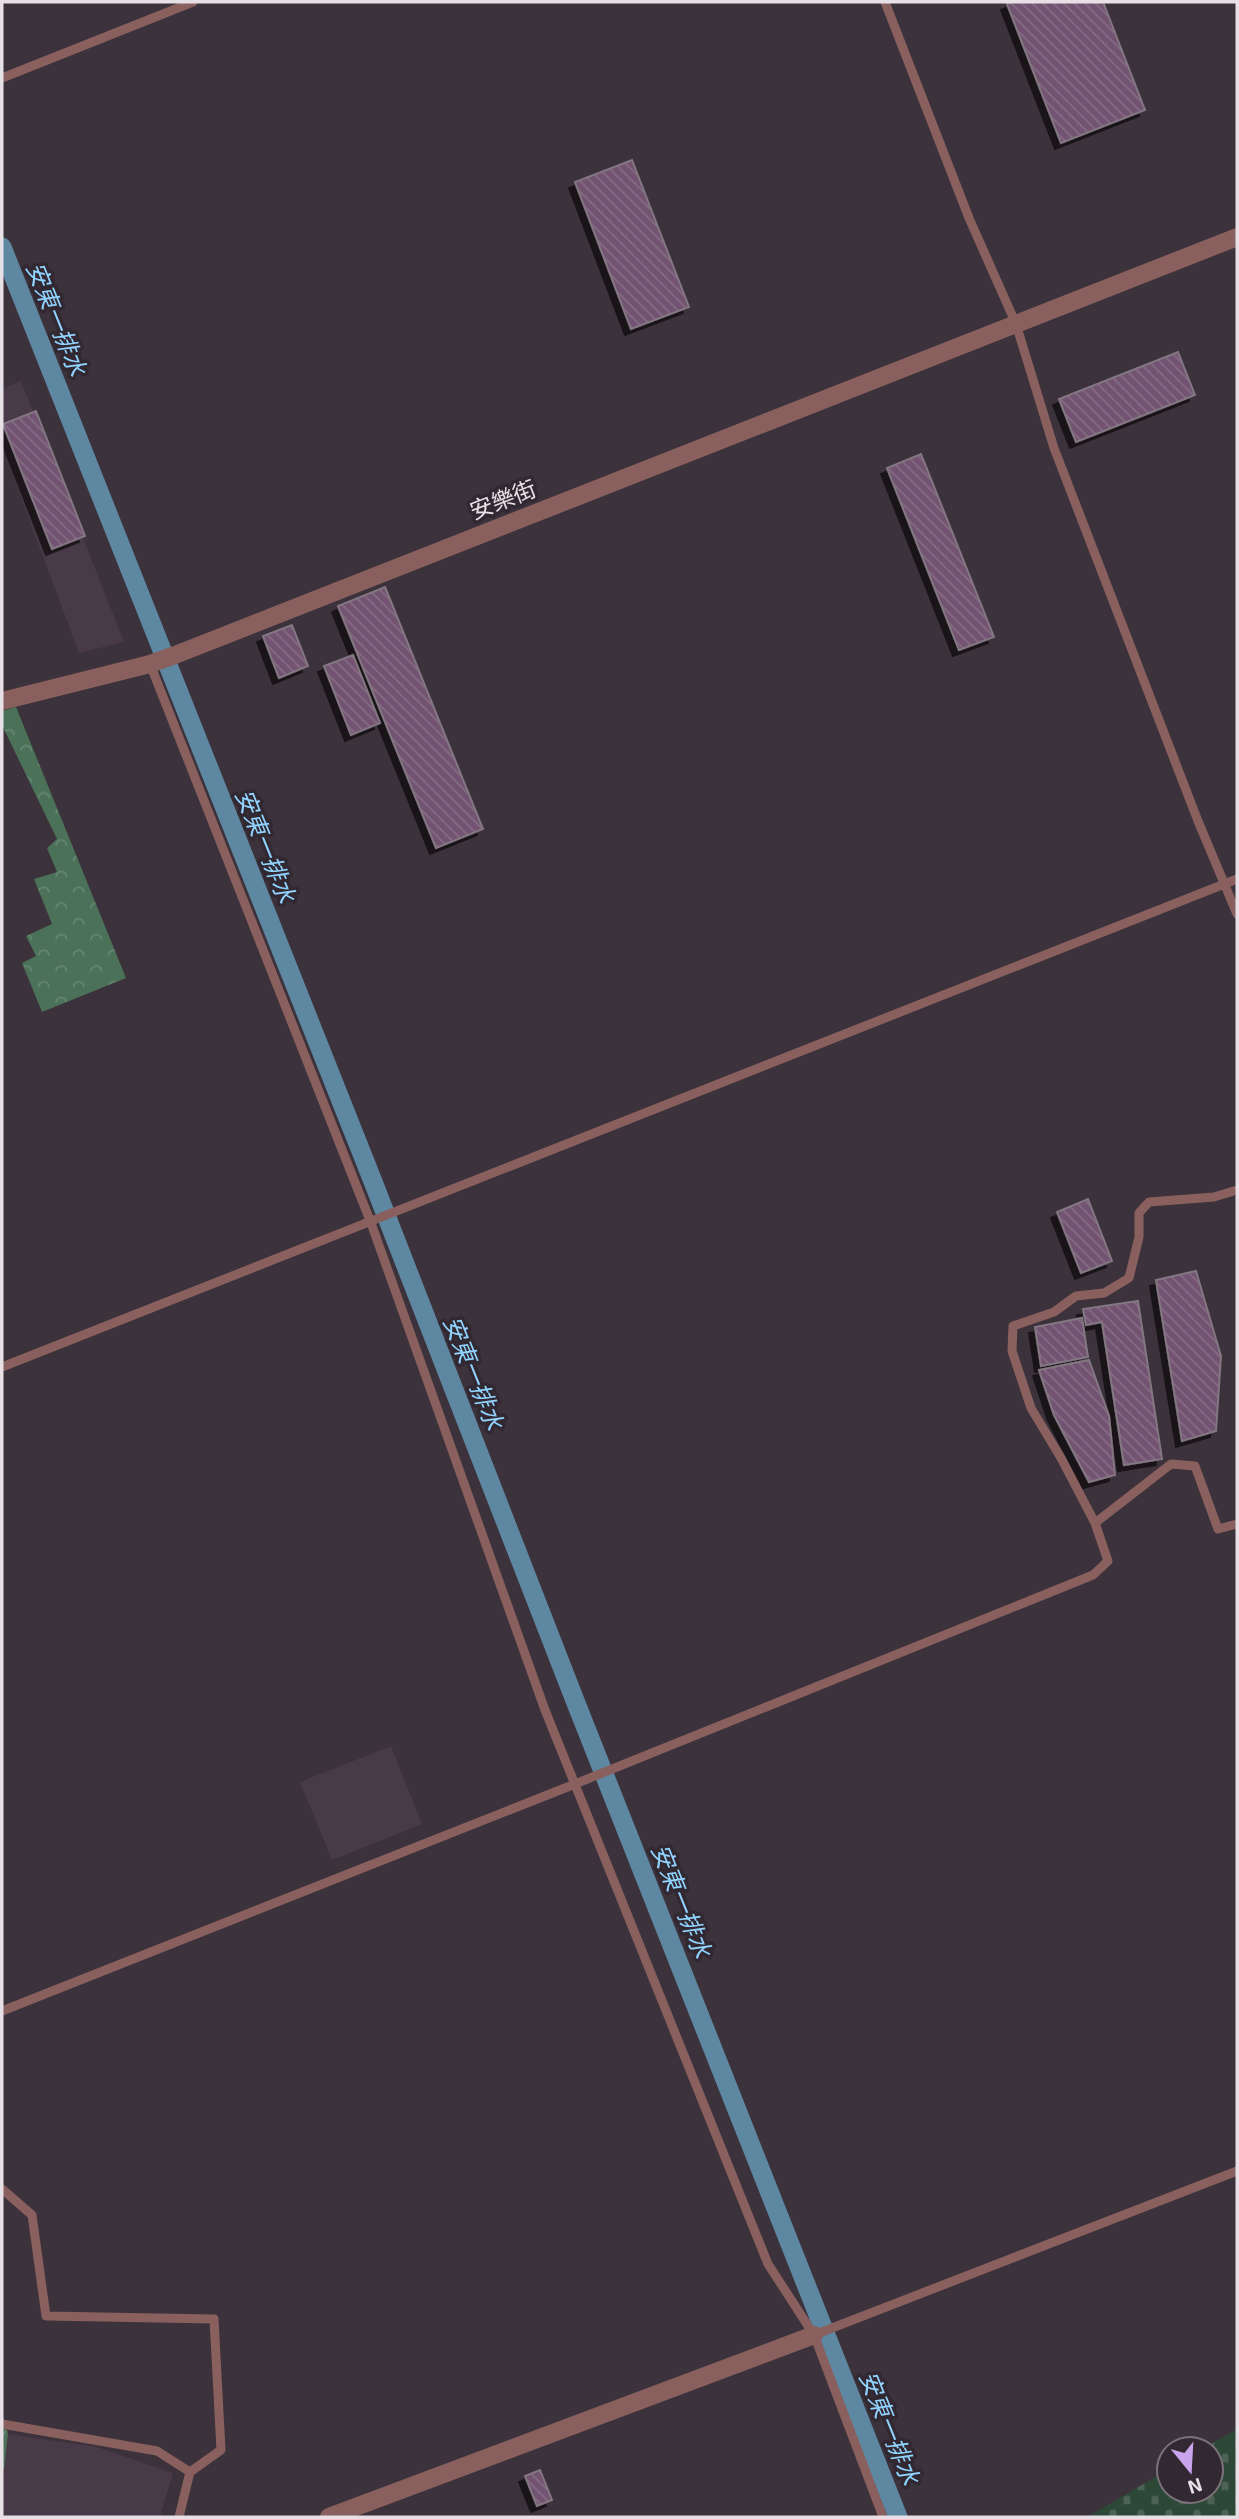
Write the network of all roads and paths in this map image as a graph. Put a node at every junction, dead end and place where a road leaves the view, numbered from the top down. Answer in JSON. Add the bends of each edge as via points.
{"nodes":[{"id":1,"x":192,"y":2,"type":"edge"},
{"id":2,"x":885,"y":2,"type":"edge"},
{"id":3,"x":2,"y":78,"type":"edge"},
{"id":4,"x":1237,"y":237,"type":"edge"},
{"id":5,"x":1016,"y":324,"type":"junction"},
{"id":6,"x":150,"y":664,"type":"junction"},
{"id":7,"x":2,"y":701,"type":"edge"},
{"id":8,"x":1237,"y":879,"type":"edge"},
{"id":9,"x":1225,"y":884,"type":"junction"},
{"id":10,"x":1237,"y":914,"type":"edge"},
{"id":11,"x":1237,"y":1190,"type":"edge"},
{"id":12,"x":371,"y":1223,"type":"junction"},
{"id":13,"x":2,"y":1367,"type":"edge"},
{"id":14,"x":1095,"y":1523,"type":"junction"},
{"id":15,"x":1237,"y":1524,"type":"edge"},
{"id":16,"x":575,"y":1784,"type":"junction"},
{"id":17,"x":2,"y":2011,"type":"edge"},
{"id":18,"x":1237,"y":2171,"type":"edge"},
{"id":19,"x":2,"y":2189,"type":"edge"},
{"id":20,"x":814,"y":2335,"type":"junction"},
{"id":21,"x":2,"y":2424,"type":"edge"},
{"id":22,"x":190,"y":2472,"type":"junction"},
{"id":23,"x":179,"y":2517,"type":"edge"},
{"id":24,"x":329,"y":2517,"type":"edge"},
{"id":25,"x":883,"y":2517,"type":"edge"}],
"edges":[{"from":1,"to":3,"type":"lane"},
{"from":2,"to":5,"type":"lane","via":[[969,218]]},
{"from":4,"to":5,"type":"street","name":"安樂街"},
{"from":5,"to":6,"type":"street","name":"安樂街"},
{"from":5,"to":9,"type":"lane","via":[[1054,448]]},
{"from":6,"to":7,"type":"street","name":"安樂街"},
{"from":6,"to":12,"type":"lane"},
{"from":8,"to":9,"type":"lane"},
{"from":9,"to":10,"type":"lane"},
{"from":9,"to":12,"type":"lane"},
{"from":11,"to":14,"type":"lane","via":[[1214,1197],[1149,1202],[1139,1213],[1139,1237],[1129,1279],[1104,1293],[1076,1296],[1054,1312],[1013,1326],[1012,1351],[1031,1408]]},
{"from":12,"to":13,"type":"lane"},
{"from":12,"to":16,"type":"lane"},
{"from":14,"to":15,"type":"lane","via":[[1171,1464],[1195,1466],[1218,1529]]},
{"from":14,"to":16,"type":"lane","via":[[1108,1561],[1093,1574]]},
{"from":16,"to":17,"type":"lane"},
{"from":16,"to":20,"type":"lane","via":[[768,2264]]},
{"from":18,"to":20,"type":"lane"},
{"from":19,"to":22,"type":"lane","via":[[32,2215],[46,2316],[215,2319],[221,2450]]},
{"from":20,"to":24,"type":"street"},
{"from":20,"to":25,"type":"lane"},
{"from":21,"to":22,"type":"lane","via":[[157,2451]]},
{"from":22,"to":23,"type":"lane"}]}
